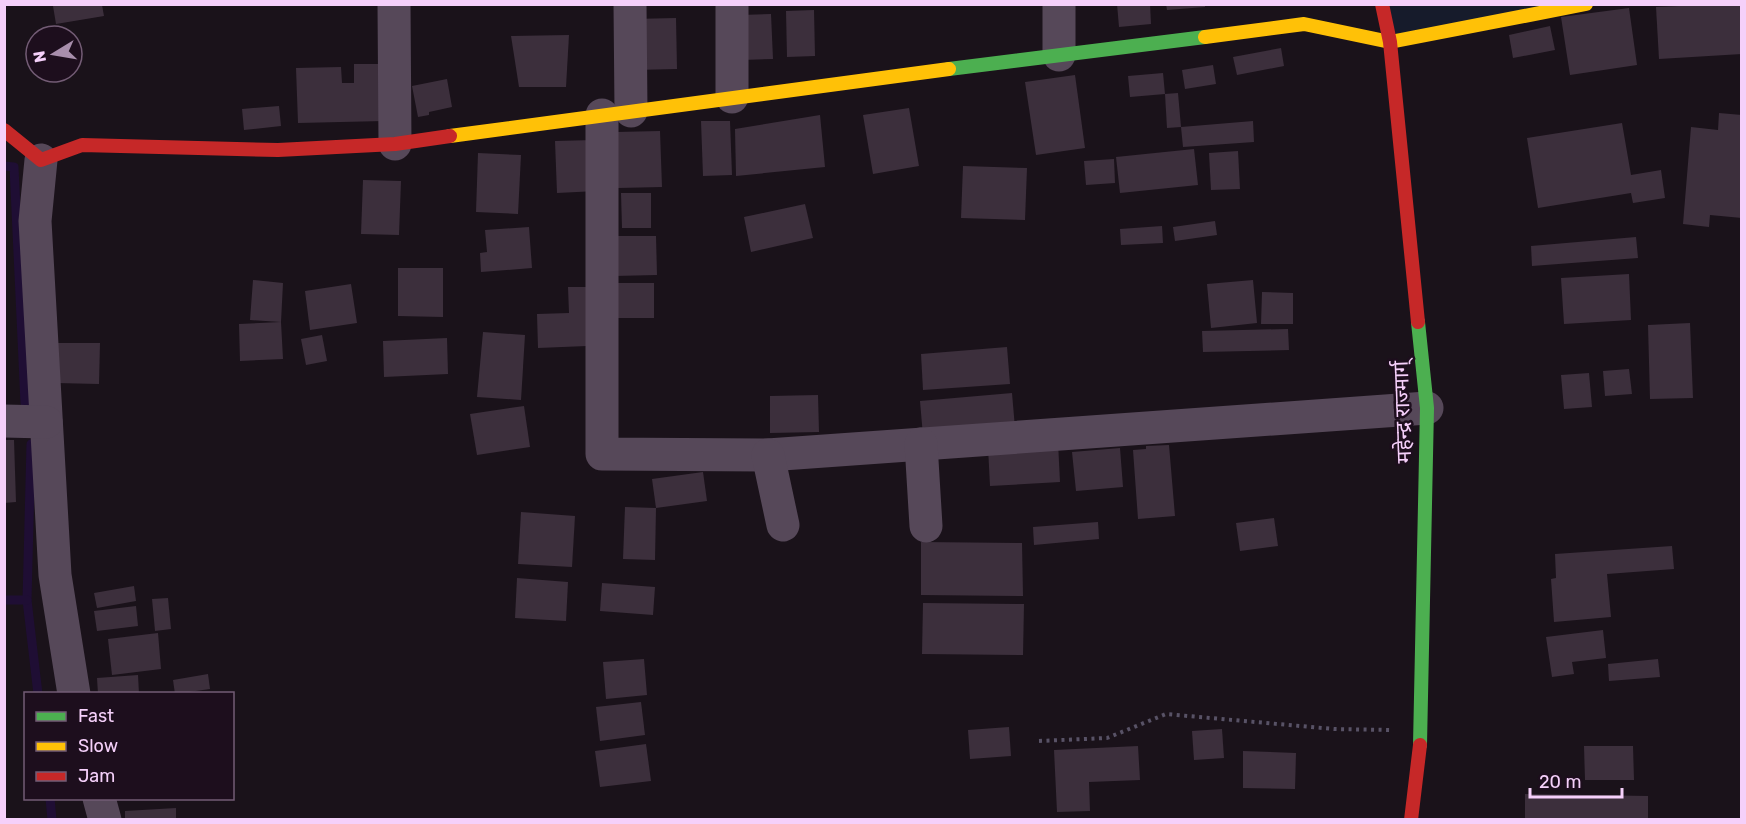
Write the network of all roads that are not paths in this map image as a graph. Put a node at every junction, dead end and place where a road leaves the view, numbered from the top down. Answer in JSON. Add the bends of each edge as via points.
{"nodes":[{"id":1,"x":394,"y":4,"type":"edge"},
{"id":2,"x":630,"y":4,"type":"edge"},
{"id":3,"x":732,"y":4,"type":"edge"},
{"id":4,"x":1059,"y":4,"type":"edge"},
{"id":5,"x":1382,"y":4,"type":"edge"},
{"id":6,"x":1586,"y":4,"type":"edge"},
{"id":7,"x":1390,"y":42,"type":"junction"},
{"id":8,"x":1059,"y":55,"type":"junction"},
{"id":9,"x":732,"y":97,"type":"junction"},
{"id":10,"x":617,"y":113,"type":"junction"},
{"id":11,"x":4,"y":130,"type":"edge"},
{"id":12,"x":395,"y":144,"type":"junction"},
{"id":13,"x":41,"y":160,"type":"junction"},
{"id":14,"x":1427,"y":408,"type":"junction"},
{"id":15,"x":4,"y":421,"type":"edge"},
{"id":16,"x":46,"y":422,"type":"junction"},
{"id":17,"x":921,"y":444,"type":"junction"},
{"id":18,"x":768,"y":455,"type":"junction"},
{"id":19,"x":783,"y":525,"type":"dead end"},
{"id":20,"x":926,"y":526,"type":"dead end"},
{"id":21,"x":74,"y":692,"type":"edge"},
{"id":22,"x":100,"y":800,"type":"edge"},
{"id":23,"x":105,"y":819,"type":"edge"},
{"id":24,"x":1411,"y":819,"type":"edge"}],
"edges":[{"from":1,"to":12,"type":"street"},
{"from":2,"to":10,"type":"street"},
{"from":3,"to":9,"type":"street"},
{"from":4,"to":8,"type":"street"},
{"from":5,"to":7,"type":"main road","name":"महेन्द्र राज्मार्ग्"},
{"from":6,"to":7,"type":"main road"},
{"from":7,"to":8,"type":"main road","via":[[1304,24]]},
{"from":7,"to":14,"type":"main road","name":"महेन्द्र राज्मार्ग्"},
{"from":8,"to":9,"type":"main road"},
{"from":9,"to":10,"type":"main road"},
{"from":10,"to":12,"type":"main road"},
{"from":10,"to":18,"type":"street","via":[[602,454]]},
{"from":11,"to":13,"type":"main road"},
{"from":12,"to":13,"type":"main road","via":[[278,150],[82,145]]},
{"from":13,"to":16,"type":"street","via":[[35,221]]},
{"from":14,"to":17,"type":"street"},
{"from":14,"to":24,"type":"main road","name":"महेन्द्र राज्मार्ग्","via":[[1422,731]]},
{"from":15,"to":16,"type":"street"},
{"from":16,"to":21,"type":"street","via":[[55,575]]},
{"from":17,"to":18,"type":"street"},
{"from":17,"to":20,"type":"street"},
{"from":18,"to":19,"type":"street"},
{"from":22,"to":23,"type":"street"}]}
